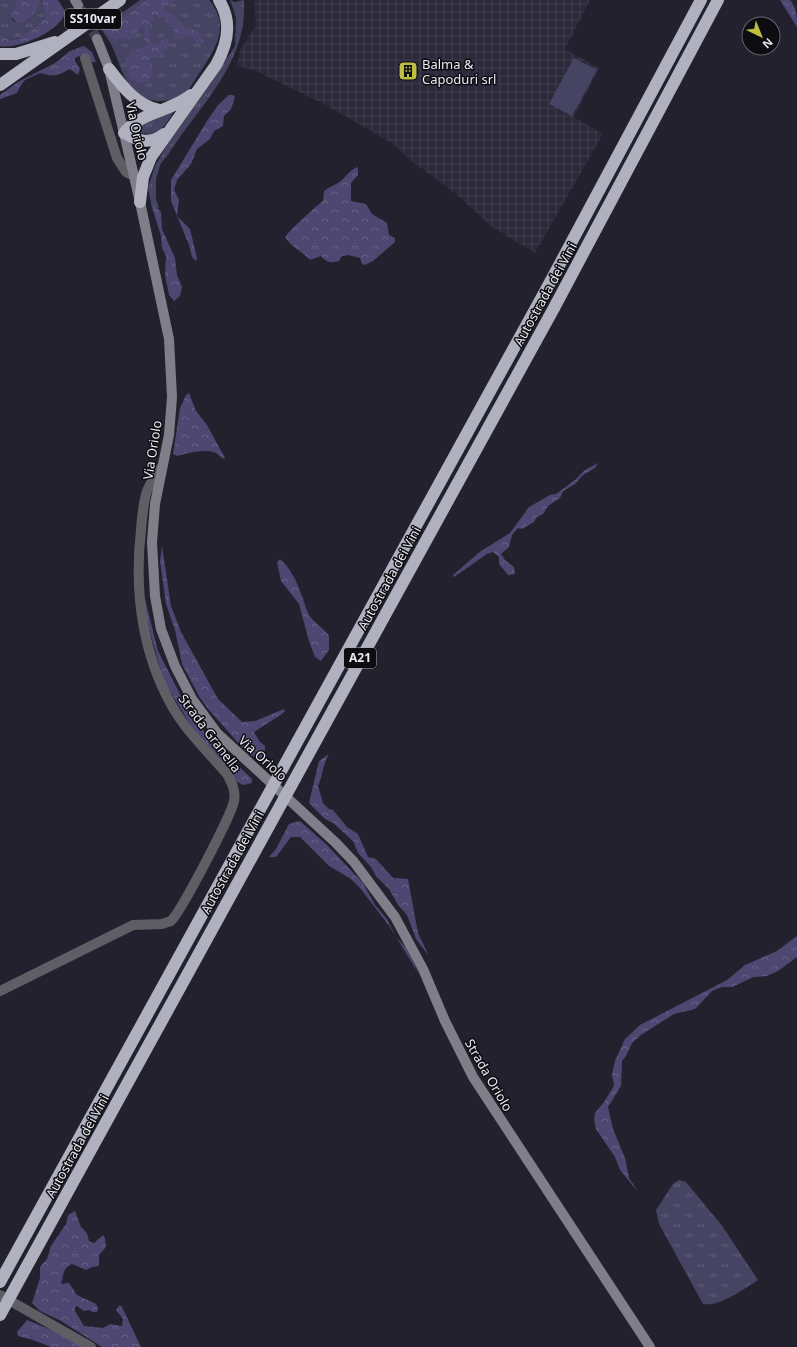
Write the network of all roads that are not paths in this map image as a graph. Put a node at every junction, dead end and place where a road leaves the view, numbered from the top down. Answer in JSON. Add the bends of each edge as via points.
{"nodes":[{"id":1,"x":120,"y":0,"type":"edge"},
{"id":2,"x":219,"y":0,"type":"edge"},
{"id":3,"x":701,"y":0,"type":"edge"},
{"id":4,"x":718,"y":0,"type":"edge"},
{"id":5,"x":97,"y":39,"type":"tunnel mouth"},
{"id":6,"x":46,"y":48,"type":"junction"},
{"id":7,"x":0,"y":54,"type":"edge"},
{"id":8,"x":85,"y":58,"type":"dead end"},
{"id":9,"x":109,"y":69,"type":"junction"},
{"id":10,"x":0,"y":85,"type":"edge"},
{"id":11,"x":200,"y":86,"type":"junction"},
{"id":12,"x":159,"y":110,"type":"junction"},
{"id":13,"x":169,"y":130,"type":"junction"},
{"id":14,"x":124,"y":133,"type":"junction"},
{"id":15,"x":134,"y":176,"type":"junction"},
{"id":16,"x":140,"y":202,"type":"junction"},
{"id":17,"x":164,"y":463,"type":"junction"},
{"id":18,"x":310,"y":818,"type":"joint"},
{"id":19,"x":0,"y":991,"type":"edge"},
{"id":20,"x":0,"y":1282,"type":"edge"},
{"id":21,"x":0,"y":1295,"type":"edge"},
{"id":22,"x":0,"y":1315,"type":"edge"},
{"id":23,"x":91,"y":1347,"type":"edge"},
{"id":24,"x":650,"y":1347,"type":"edge"}],
"edges":[{"from":1,"to":6,"type":"highway","number":"SS10var","via":[[66,38]]},
{"from":2,"to":11,"type":"highway","via":[[226,16],[228,32],[220,57]]},
{"from":3,"to":20,"type":"highway","name":"Autostrada dei Vini","number":"A21","via":[[544,293]]},
{"from":4,"to":22,"type":"highway","name":"Autostrada dei Vini","number":"A21","via":[[550,315]]},
{"from":5,"to":9,"type":"street","name":"Via Oriolo"},
{"from":6,"to":7,"type":"highway","via":[[16,54]]},
{"from":6,"to":10,"type":"highway","number":"SS10var"},
{"from":8,"to":15,"type":"street","via":[[117,158],[126,172]]},
{"from":9,"to":12,"type":"highway","via":[[126,90],[141,103]]},
{"from":9,"to":14,"type":"street","name":"Via Oriolo"},
{"from":11,"to":12,"type":"highway","via":[[179,103]]},
{"from":11,"to":13,"type":"highway"},
{"from":12,"to":14,"type":"highway","via":[[135,121]]},
{"from":13,"to":14,"type":"highway","via":[[159,138],[147,142]]},
{"from":13,"to":16,"type":"highway","via":[[155,148],[147,165]]},
{"from":14,"to":15,"type":"street","name":"Via Oriolo"},
{"from":15,"to":16,"type":"street","name":"Via Oriolo"},
{"from":16,"to":17,"type":"street","name":"Via Oriolo","via":[[169,339],[172,397]]},
{"from":17,"to":18,"type":"street","name":"Via Oriolo","via":[[152,542],[155,596],[161,629],[175,666],[192,699],[217,733]]},
{"from":17,"to":19,"type":"street","name":"Strada Granella","via":[[153,478],[144,503],[139,582],[143,623],[161,685],[185,725],[227,774],[235,792],[232,806],[189,893],[171,921],[162,924],[133,925]]},
{"from":18,"to":24,"type":"street","name":"Strada Oriolo","via":[[354,862],[395,917],[423,969],[473,1077]]},
{"from":21,"to":23,"type":"street"}]}
